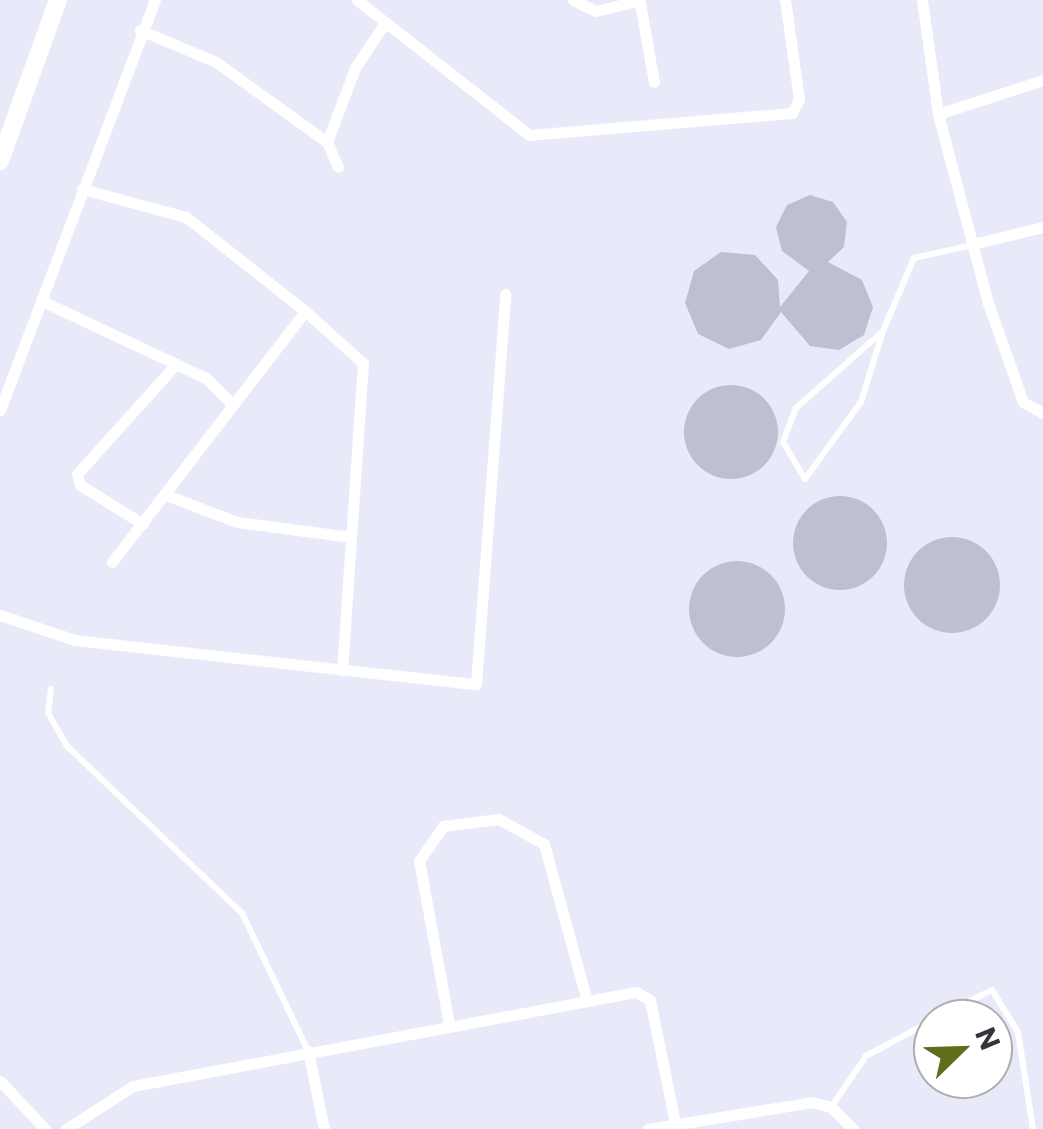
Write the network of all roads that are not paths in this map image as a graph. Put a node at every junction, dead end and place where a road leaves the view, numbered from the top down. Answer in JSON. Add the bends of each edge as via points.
{"nodes":[{"id":1,"x":58,"y":0,"type":"edge"},
{"id":2,"x":155,"y":0,"type":"edge"},
{"id":3,"x":357,"y":0,"type":"edge"},
{"id":4,"x":574,"y":0,"type":"edge"},
{"id":5,"x":785,"y":0,"type":"edge"},
{"id":6,"x":922,"y":0,"type":"edge"},
{"id":7,"x":640,"y":1,"type":"edge"},
{"id":8,"x":384,"y":24,"type":"junction"},
{"id":9,"x":140,"y":30,"type":"junction"},
{"id":10,"x":1043,"y":80,"type":"edge"},
{"id":11,"x":654,"y":82,"type":"dead end"},
{"id":12,"x":938,"y":114,"type":"junction"},
{"id":13,"x":328,"y":142,"type":"junction"},
{"id":14,"x":0,"y":161,"type":"edge"},
{"id":15,"x":338,"y":168,"type":"dead end"},
{"id":16,"x":82,"y":189,"type":"junction"},
{"id":17,"x":1043,"y":227,"type":"edge"},
{"id":18,"x":973,"y":244,"type":"junction"},
{"id":19,"x":505,"y":294,"type":"dead end"},
{"id":20,"x":42,"y":301,"type":"junction"},
{"id":21,"x":305,"y":310,"type":"junction"},
{"id":22,"x":883,"y":331,"type":"junction"},
{"id":23,"x":176,"y":364,"type":"junction"},
{"id":24,"x":231,"y":403,"type":"junction"},
{"id":25,"x":0,"y":410,"type":"edge"},
{"id":26,"x":1043,"y":413,"type":"edge"},
{"id":27,"x":166,"y":495,"type":"junction"},
{"id":28,"x":143,"y":524,"type":"junction"},
{"id":29,"x":351,"y":537,"type":"junction"},
{"id":30,"x":112,"y":562,"type":"dead end"},
{"id":31,"x":0,"y":615,"type":"edge"},
{"id":32,"x":342,"y":670,"type":"junction"},
{"id":33,"x":51,"y":689,"type":"dead end"},
{"id":34,"x":974,"y":999,"type":"edge"},
{"id":35,"x":998,"y":999,"type":"edge"},
{"id":36,"x":587,"y":1001,"type":"junction"},
{"id":37,"x":449,"y":1024,"type":"junction"},
{"id":38,"x":1013,"y":1024,"type":"edge"},
{"id":39,"x":913,"y":1030,"type":"edge"},
{"id":40,"x":308,"y":1051,"type":"junction"},
{"id":41,"x":0,"y":1081,"type":"edge"},
{"id":42,"x":831,"y":1107,"type":"junction"},
{"id":43,"x":675,"y":1123,"type":"junction"},
{"id":44,"x":45,"y":1129,"type":"edge"},
{"id":45,"x":66,"y":1129,"type":"edge"},
{"id":46,"x":324,"y":1129,"type":"edge"},
{"id":47,"x":648,"y":1129,"type":"edge"},
{"id":48,"x":853,"y":1129,"type":"edge"},
{"id":49,"x":1033,"y":1129,"type":"edge"}],
"edges":[{"from":1,"to":14,"type":"main road"},
{"from":2,"to":9,"type":"street"},
{"from":3,"to":8,"type":"street"},
{"from":4,"to":7,"type":"street","via":[[596,11]]},
{"from":5,"to":8,"type":"street","via":[[800,99],[792,113],[538,135],[512,129]]},
{"from":6,"to":12,"type":"street"},
{"from":7,"to":11,"type":"street"},
{"from":8,"to":13,"type":"street","via":[[355,68]]},
{"from":9,"to":13,"type":"street","via":[[216,62]]},
{"from":9,"to":16,"type":"street"},
{"from":10,"to":12,"type":"street"},
{"from":12,"to":18,"type":"street"},
{"from":13,"to":15,"type":"street"},
{"from":16,"to":20,"type":"street"},
{"from":16,"to":21,"type":"street","via":[[186,217]]},
{"from":17,"to":18,"type":"street"},
{"from":18,"to":22,"type":"lane","via":[[914,258]]},
{"from":18,"to":26,"type":"street","via":[[1020,394]]},
{"from":19,"to":32,"type":"street","via":[[477,682]]},
{"from":20,"to":23,"type":"street"},
{"from":20,"to":25,"type":"street"},
{"from":21,"to":24,"type":"street"},
{"from":21,"to":29,"type":"street","via":[[363,363]]},
{"from":22,"to":22,"type":"lane","via":[[786,422],[788,457],[806,479],[862,402]]},
{"from":23,"to":24,"type":"street","via":[[216,385]]},
{"from":23,"to":28,"type":"street","via":[[76,474],[80,485]]},
{"from":24,"to":27,"type":"street"},
{"from":27,"to":28,"type":"street"},
{"from":27,"to":29,"type":"street","via":[[237,522]]},
{"from":28,"to":30,"type":"street"},
{"from":29,"to":32,"type":"street"},
{"from":31,"to":32,"type":"street","via":[[74,640]]},
{"from":33,"to":40,"type":"lane","via":[[48,713],[67,746],[242,913]]},
{"from":34,"to":35,"type":"lane","via":[[992,990]]},
{"from":36,"to":37,"type":"street"},
{"from":36,"to":37,"type":"street","via":[[544,844],[498,820],[444,826],[419,861]]},
{"from":36,"to":43,"type":"street","via":[[648,996]]},
{"from":37,"to":40,"type":"street"},
{"from":38,"to":49,"type":"lane"},
{"from":39,"to":42,"type":"lane","via":[[866,1056]]},
{"from":40,"to":45,"type":"street","via":[[124,1089]]},
{"from":40,"to":46,"type":"street"},
{"from":41,"to":44,"type":"street"},
{"from":42,"to":43,"type":"street","via":[[812,1102]]},
{"from":42,"to":48,"type":"street"},
{"from":43,"to":47,"type":"street"}]}
